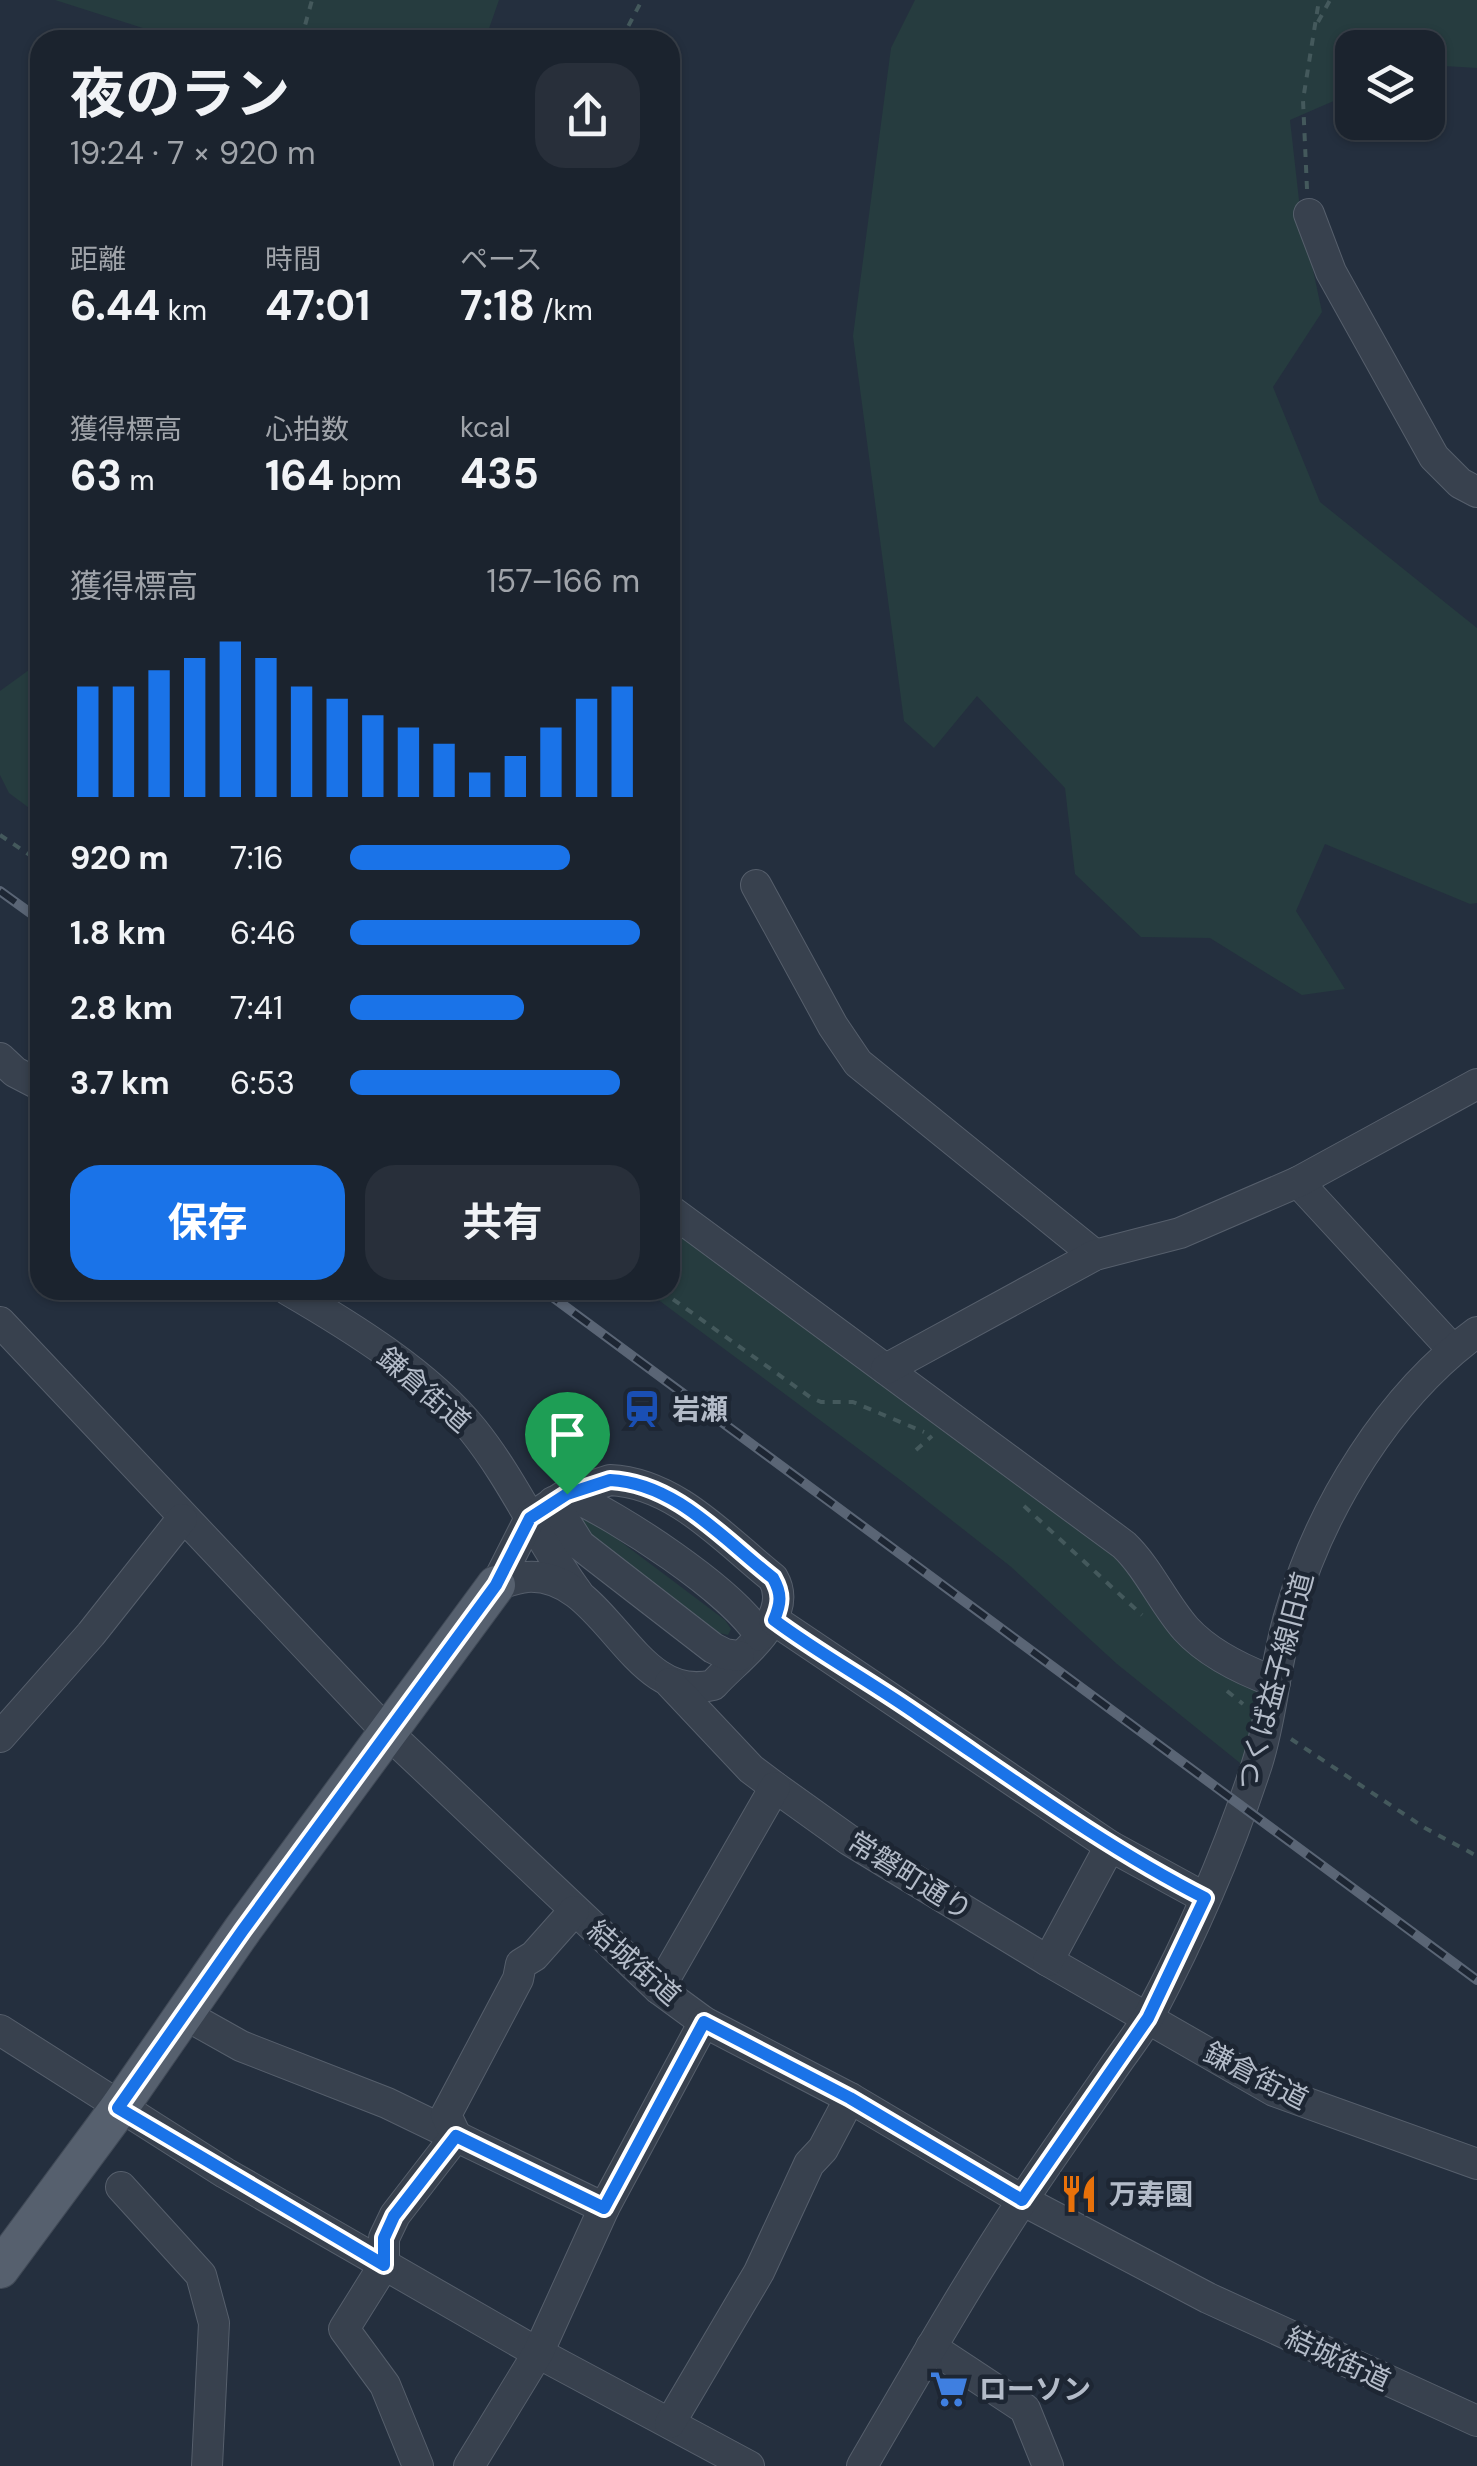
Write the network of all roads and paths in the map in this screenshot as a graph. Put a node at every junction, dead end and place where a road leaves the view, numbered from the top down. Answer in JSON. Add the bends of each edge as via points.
{"nodes":[{"id":1,"x":312,"y":0,"type":"edge"},
{"id":2,"x":642,"y":0,"type":"edge"},
{"id":3,"x":1319,"y":0,"type":"edge"},
{"id":4,"x":1330,"y":0,"type":"edge"},
{"id":5,"x":1314,"y":27,"type":"junction"},
{"id":6,"x":304,"y":30,"type":"edge"},
{"id":7,"x":626,"y":30,"type":"edge"},
{"id":8,"x":1309,"y":214,"type":"joint"},
{"id":9,"x":1477,"y":492,"type":"edge"},
{"id":10,"x":0,"y":835,"type":"edge"},
{"id":11,"x":30,"y":855,"type":"edge"},
{"id":12,"x":756,"y":885,"type":"dead end"},
{"id":13,"x":0,"y":1058,"type":"edge"},
{"id":14,"x":30,"y":1080,"type":"edge"},
{"id":15,"x":1477,"y":1084,"type":"edge"},
{"id":16,"x":1298,"y":1182,"type":"junction"},
{"id":17,"x":680,"y":1217,"type":"edge"},
{"id":18,"x":1095,"y":1255,"type":"junction"},
{"id":19,"x":303,"y":1300,"type":"edge"},
{"id":20,"x":674,"y":1300,"type":"edge"},
{"id":21,"x":0,"y":1322,"type":"edge"},
{"id":22,"x":1465,"y":1341,"type":"edge"},
{"id":23,"x":886,"y":1369,"type":"junction"},
{"id":24,"x":938,"y":1440,"type":"dead end"},
{"id":25,"x":1014,"y":1498,"type":"dead end"},
{"id":26,"x":550,"y":1505,"type":"junction"},
{"id":27,"x":182,"y":1518,"type":"junction"},
{"id":28,"x":496,"y":1585,"type":"junction"},
{"id":29,"x":582,"y":1598,"type":"junction"},
{"id":30,"x":1149,"y":1622,"type":"dead end"},
{"id":31,"x":758,"y":1637,"type":"junction"},
{"id":32,"x":670,"y":1682,"type":"junction"},
{"id":33,"x":1275,"y":1682,"type":"junction"},
{"id":34,"x":713,"y":1685,"type":"junction"},
{"id":35,"x":1220,"y":1686,"type":"dead end"},
{"id":36,"x":1249,"y":1709,"type":"dead end"},
{"id":37,"x":706,"y":1720,"type":"junction"},
{"id":38,"x":388,"y":1733,"type":"junction"},
{"id":39,"x":1286,"y":1736,"type":"dead end"},
{"id":40,"x":0,"y":1737,"type":"edge"},
{"id":41,"x":775,"y":1788,"type":"junction"},
{"id":42,"x":1110,"y":1846,"type":"junction"},
{"id":43,"x":1477,"y":1856,"type":"edge"},
{"id":44,"x":1205,"y":1898,"type":"junction"},
{"id":45,"x":574,"y":1911,"type":"junction"},
{"id":46,"x":1048,"y":1961,"type":"junction"},
{"id":47,"x":659,"y":1989,"type":"junction"},
{"id":48,"x":184,"y":2014,"type":"junction"},
{"id":49,"x":1148,"y":2018,"type":"junction"},
{"id":50,"x":704,"y":2022,"type":"junction"},
{"id":51,"x":0,"y":2030,"type":"edge"},
{"id":52,"x":850,"y":2098,"type":"junction"},
{"id":53,"x":118,"y":2108,"type":"junction"},
{"id":54,"x":456,"y":2136,"type":"junction"},
{"id":55,"x":1477,"y":2164,"type":"edge"},
{"id":56,"x":121,"y":2187,"type":"dead end"},
{"id":57,"x":1022,"y":2200,"type":"junction"},
{"id":58,"x":604,"y":2208,"type":"junction"},
{"id":59,"x":384,"y":2265,"type":"junction"},
{"id":60,"x":0,"y":2269,"type":"edge"},
{"id":61,"x":931,"y":2346,"type":"junction"},
{"id":62,"x":538,"y":2353,"type":"junction"},
{"id":63,"x":1477,"y":2421,"type":"edge"},
{"id":64,"x":670,"y":2423,"type":"junction"},
{"id":65,"x":207,"y":2466,"type":"edge"},
{"id":66,"x":418,"y":2466,"type":"edge"},
{"id":67,"x":470,"y":2466,"type":"edge"},
{"id":68,"x":749,"y":2466,"type":"edge"},
{"id":69,"x":862,"y":2466,"type":"edge"},
{"id":70,"x":1048,"y":2466,"type":"edge"}],
"edges":[{"from":1,"to":6,"type":"path"},
{"from":2,"to":7,"type":"path"},
{"from":3,"to":5,"type":"path"},
{"from":4,"to":5,"type":"path"},
{"from":5,"to":8,"type":"path","via":[[1303,100]]},
{"from":8,"to":9,"type":"street","via":[[1331,272],[1427,447]]},
{"from":10,"to":11,"type":"path"},
{"from":12,"to":18,"type":"street","via":[[858,1063]]},
{"from":13,"to":14,"type":"street"},
{"from":15,"to":16,"type":"street"},
{"from":16,"to":18,"type":"street","via":[[1180,1233]]},
{"from":16,"to":22,"type":"street"},
{"from":17,"to":23,"type":"street"},
{"from":18,"to":23,"type":"street"},
{"from":19,"to":26,"type":"street","name":"鎌倉街道","via":[[404,1366],[480,1440],[520,1497]]},
{"from":20,"to":24,"type":"path","via":[[810,1397],[853,1402]]},
{"from":21,"to":27,"type":"street","name":"結城街道"},
{"from":22,"to":33,"type":"street","name":"つくば益子線旧道","via":[[1413,1388],[1332,1513],[1305,1565]]},
{"from":23,"to":33,"type":"street","via":[[1124,1545],[1197,1639]]},
{"from":25,"to":30,"type":"path"},
{"from":26,"to":28,"type":"street"},
{"from":26,"to":29,"type":"street","name":"常磐町通り","via":[[550,1555]]},
{"from":26,"to":31,"type":"street","via":[[600,1508],[740,1608]]},
{"from":26,"to":31,"type":"street","via":[[580,1545],[713,1648],[726,1654]]},
{"from":26,"to":31,"type":"street","via":[[610,1480],[663,1493],[773,1578],[780,1606]]},
{"from":27,"to":38,"type":"street","name":"結城街道"},
{"from":27,"to":40,"type":"street"},
{"from":28,"to":29,"type":"street","via":[[546,1580]]},
{"from":28,"to":38,"type":"main road"},
{"from":29,"to":32,"type":"street","name":"常磐町通り"},
{"from":31,"to":34,"type":"street"},
{"from":31,"to":42,"type":"street"},
{"from":32,"to":34,"type":"street"},
{"from":32,"to":37,"type":"street","name":"常磐町通り"},
{"from":33,"to":44,"type":"street","name":"つくば益子線旧道","via":[[1256,1765]]},
{"from":34,"to":37,"type":"street"},
{"from":35,"to":36,"type":"path"},
{"from":37,"to":41,"type":"street","name":"常磐町通り"},
{"from":38,"to":45,"type":"street","name":"結城街道"},
{"from":38,"to":48,"type":"main road"},
{"from":39,"to":43,"type":"path"},
{"from":41,"to":46,"type":"street","name":"常磐町通り"},
{"from":41,"to":47,"type":"street"},
{"from":42,"to":44,"type":"street"},
{"from":42,"to":46,"type":"street"},
{"from":44,"to":49,"type":"street","name":"つくば益子線旧道"},
{"from":45,"to":47,"type":"street","name":"結城街道"},
{"from":45,"to":54,"type":"street","via":[[521,1964],[446,2114]]},
{"from":46,"to":49,"type":"street","name":"鎌倉街道"},
{"from":47,"to":50,"type":"street","name":"結城街道"},
{"from":48,"to":53,"type":"main road"},
{"from":48,"to":54,"type":"street","via":[[242,2046]]},
{"from":49,"to":55,"type":"street","name":"鎌倉街道","via":[[1274,2091]]},
{"from":49,"to":57,"type":"street","name":"つくば益子線旧道"},
{"from":50,"to":52,"type":"street","name":"結城街道"},
{"from":50,"to":58,"type":"street"},
{"from":51,"to":53,"type":"street"},
{"from":52,"to":57,"type":"street","name":"結城街道"},
{"from":52,"to":64,"type":"street"},
{"from":53,"to":59,"type":"street"},
{"from":53,"to":60,"type":"main road"},
{"from":54,"to":58,"type":"street"},
{"from":54,"to":59,"type":"street","via":[[394,2216],[384,2238]]},
{"from":56,"to":65,"type":"street","via":[[201,2275],[214,2323]]},
{"from":57,"to":61,"type":"street","name":"つくば益子線旧道"},
{"from":57,"to":63,"type":"street","name":"結城街道","via":[[1208,2298]]},
{"from":58,"to":62,"type":"street"},
{"from":59,"to":62,"type":"street"},
{"from":59,"to":66,"type":"street","via":[[344,2329],[385,2385]]},
{"from":61,"to":69,"type":"street","name":"つくば益子線旧道"},
{"from":61,"to":70,"type":"street","via":[[1025,2409]]},
{"from":62,"to":64,"type":"street"},
{"from":62,"to":67,"type":"street"},
{"from":64,"to":68,"type":"street"}]}
